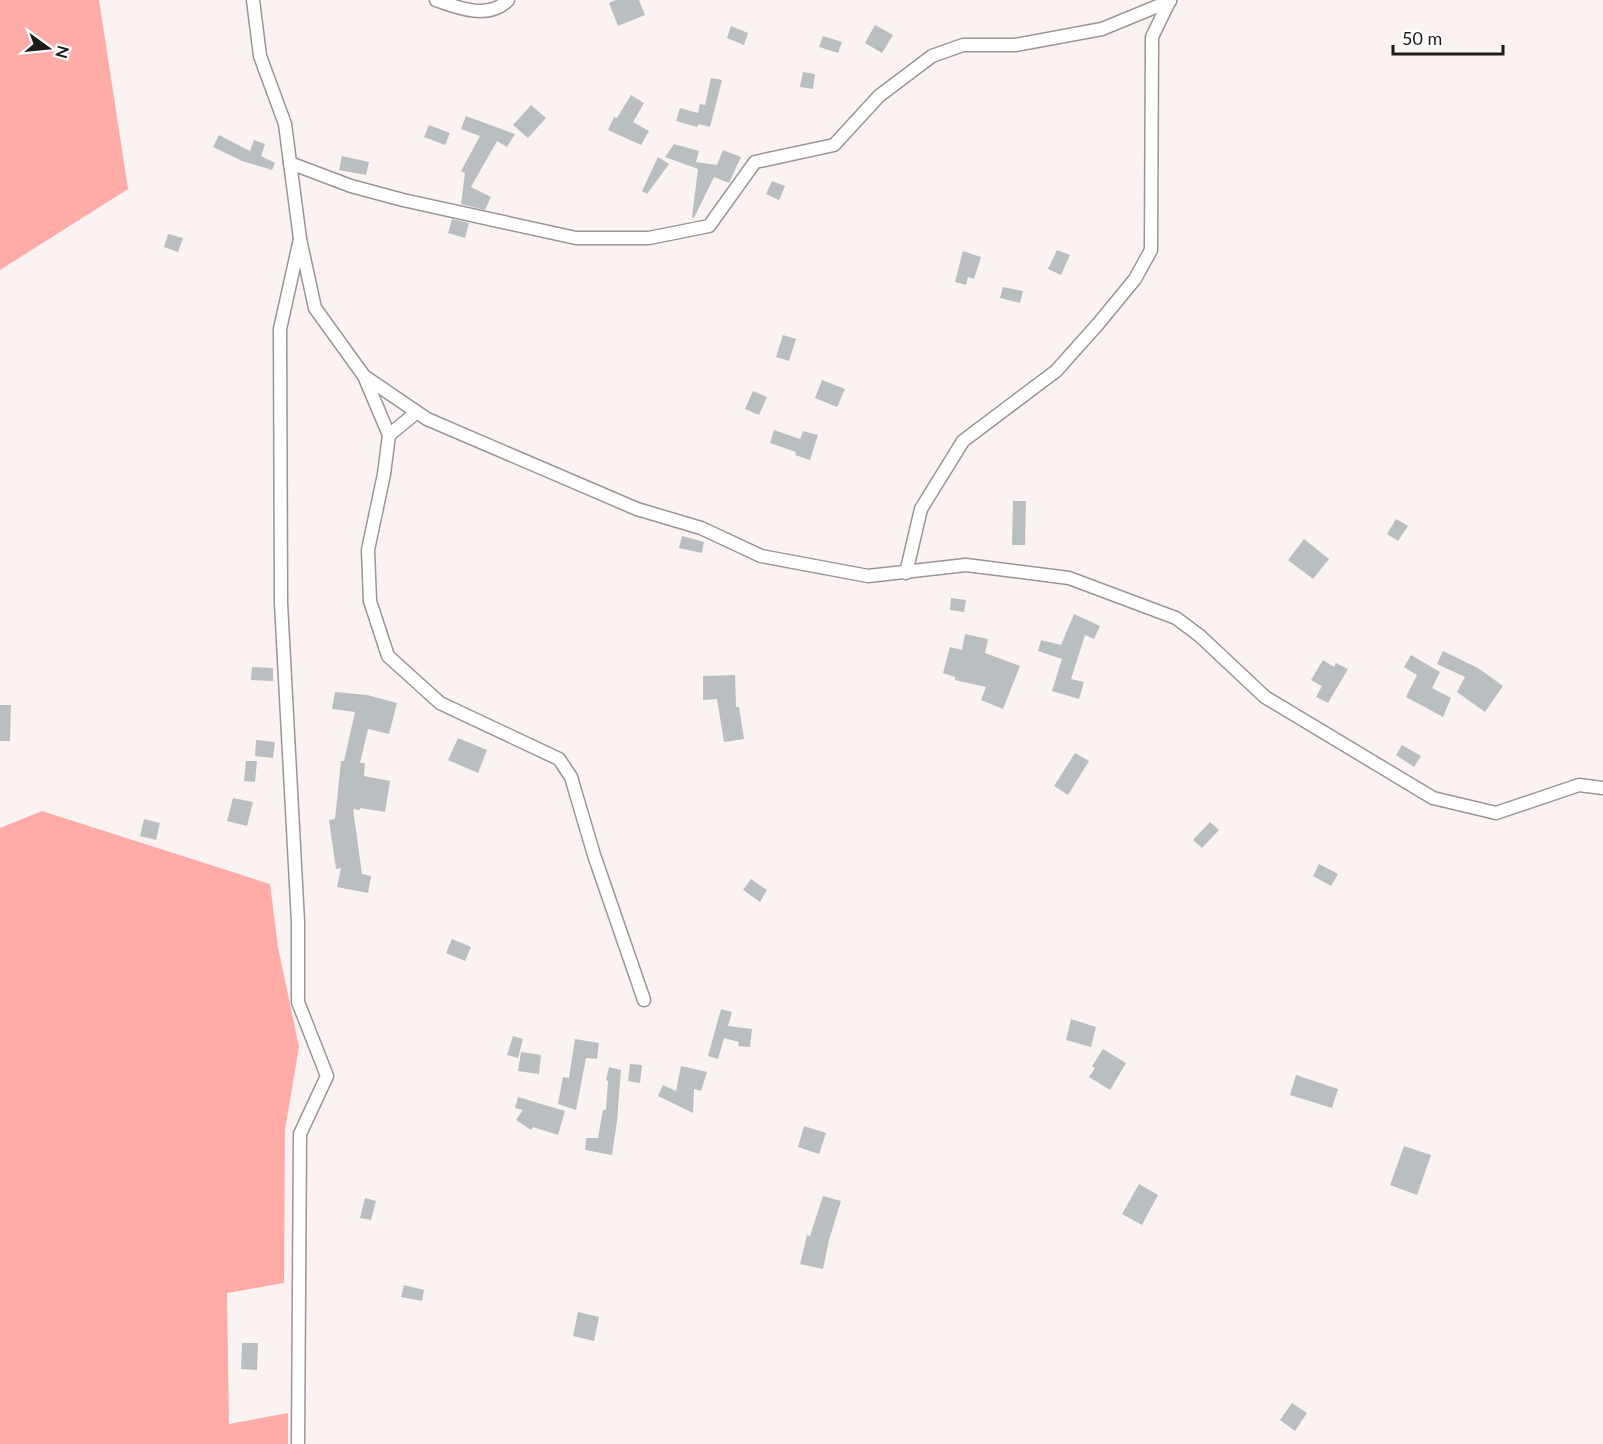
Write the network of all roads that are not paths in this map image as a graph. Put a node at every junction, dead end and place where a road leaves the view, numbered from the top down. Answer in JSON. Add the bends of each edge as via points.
{"nodes":[{"id":1,"x":253,"y":0,"type":"edge"},
{"id":2,"x":436,"y":0,"type":"edge"},
{"id":3,"x":508,"y":0,"type":"edge"},
{"id":4,"x":1170,"y":1,"type":"edge"},
{"id":5,"x":290,"y":163,"type":"junction"},
{"id":6,"x":300,"y":239,"type":"junction"},
{"id":7,"x":364,"y":376,"type":"junction"},
{"id":8,"x":417,"y":412,"type":"junction"},
{"id":9,"x":389,"y":435,"type":"junction"},
{"id":10,"x":906,"y":573,"type":"junction"},
{"id":11,"x":1603,"y":788,"type":"edge"},
{"id":12,"x":644,"y":1000,"type":"dead end"},
{"id":13,"x":298,"y":1444,"type":"edge"}],
"edges":[{"from":1,"to":5,"type":"street","via":[[260,56],[285,124]]},
{"from":2,"to":3,"type":"street","via":[[454,7],[489,11]]},
{"from":4,"to":5,"type":"street","via":[[1102,29],[1015,45],[963,45],[932,56],[879,96],[834,145],[755,162],[709,226],[649,238],[576,238],[464,215],[351,186]]},
{"from":4,"to":10,"type":"street","via":[[1152,37],[1151,250],[1135,279],[1056,371],[963,441],[921,509]]},
{"from":5,"to":6,"type":"street"},
{"from":6,"to":7,"type":"street","via":[[315,308]]},
{"from":6,"to":13,"type":"street","via":[[280,329],[281,603],[298,922],[298,1002],[327,1076],[300,1134]]},
{"from":7,"to":8,"type":"street"},
{"from":7,"to":9,"type":"street"},
{"from":8,"to":9,"type":"street"},
{"from":8,"to":10,"type":"street","via":[[637,509],[701,528],[761,556],[868,576]]},
{"from":9,"to":12,"type":"street","via":[[368,550],[370,601],[388,656],[440,703],[559,759],[571,777]]},
{"from":10,"to":11,"type":"street","via":[[966,565],[1069,578],[1176,618],[1265,697],[1433,798],[1496,813],[1579,785]]}]}
